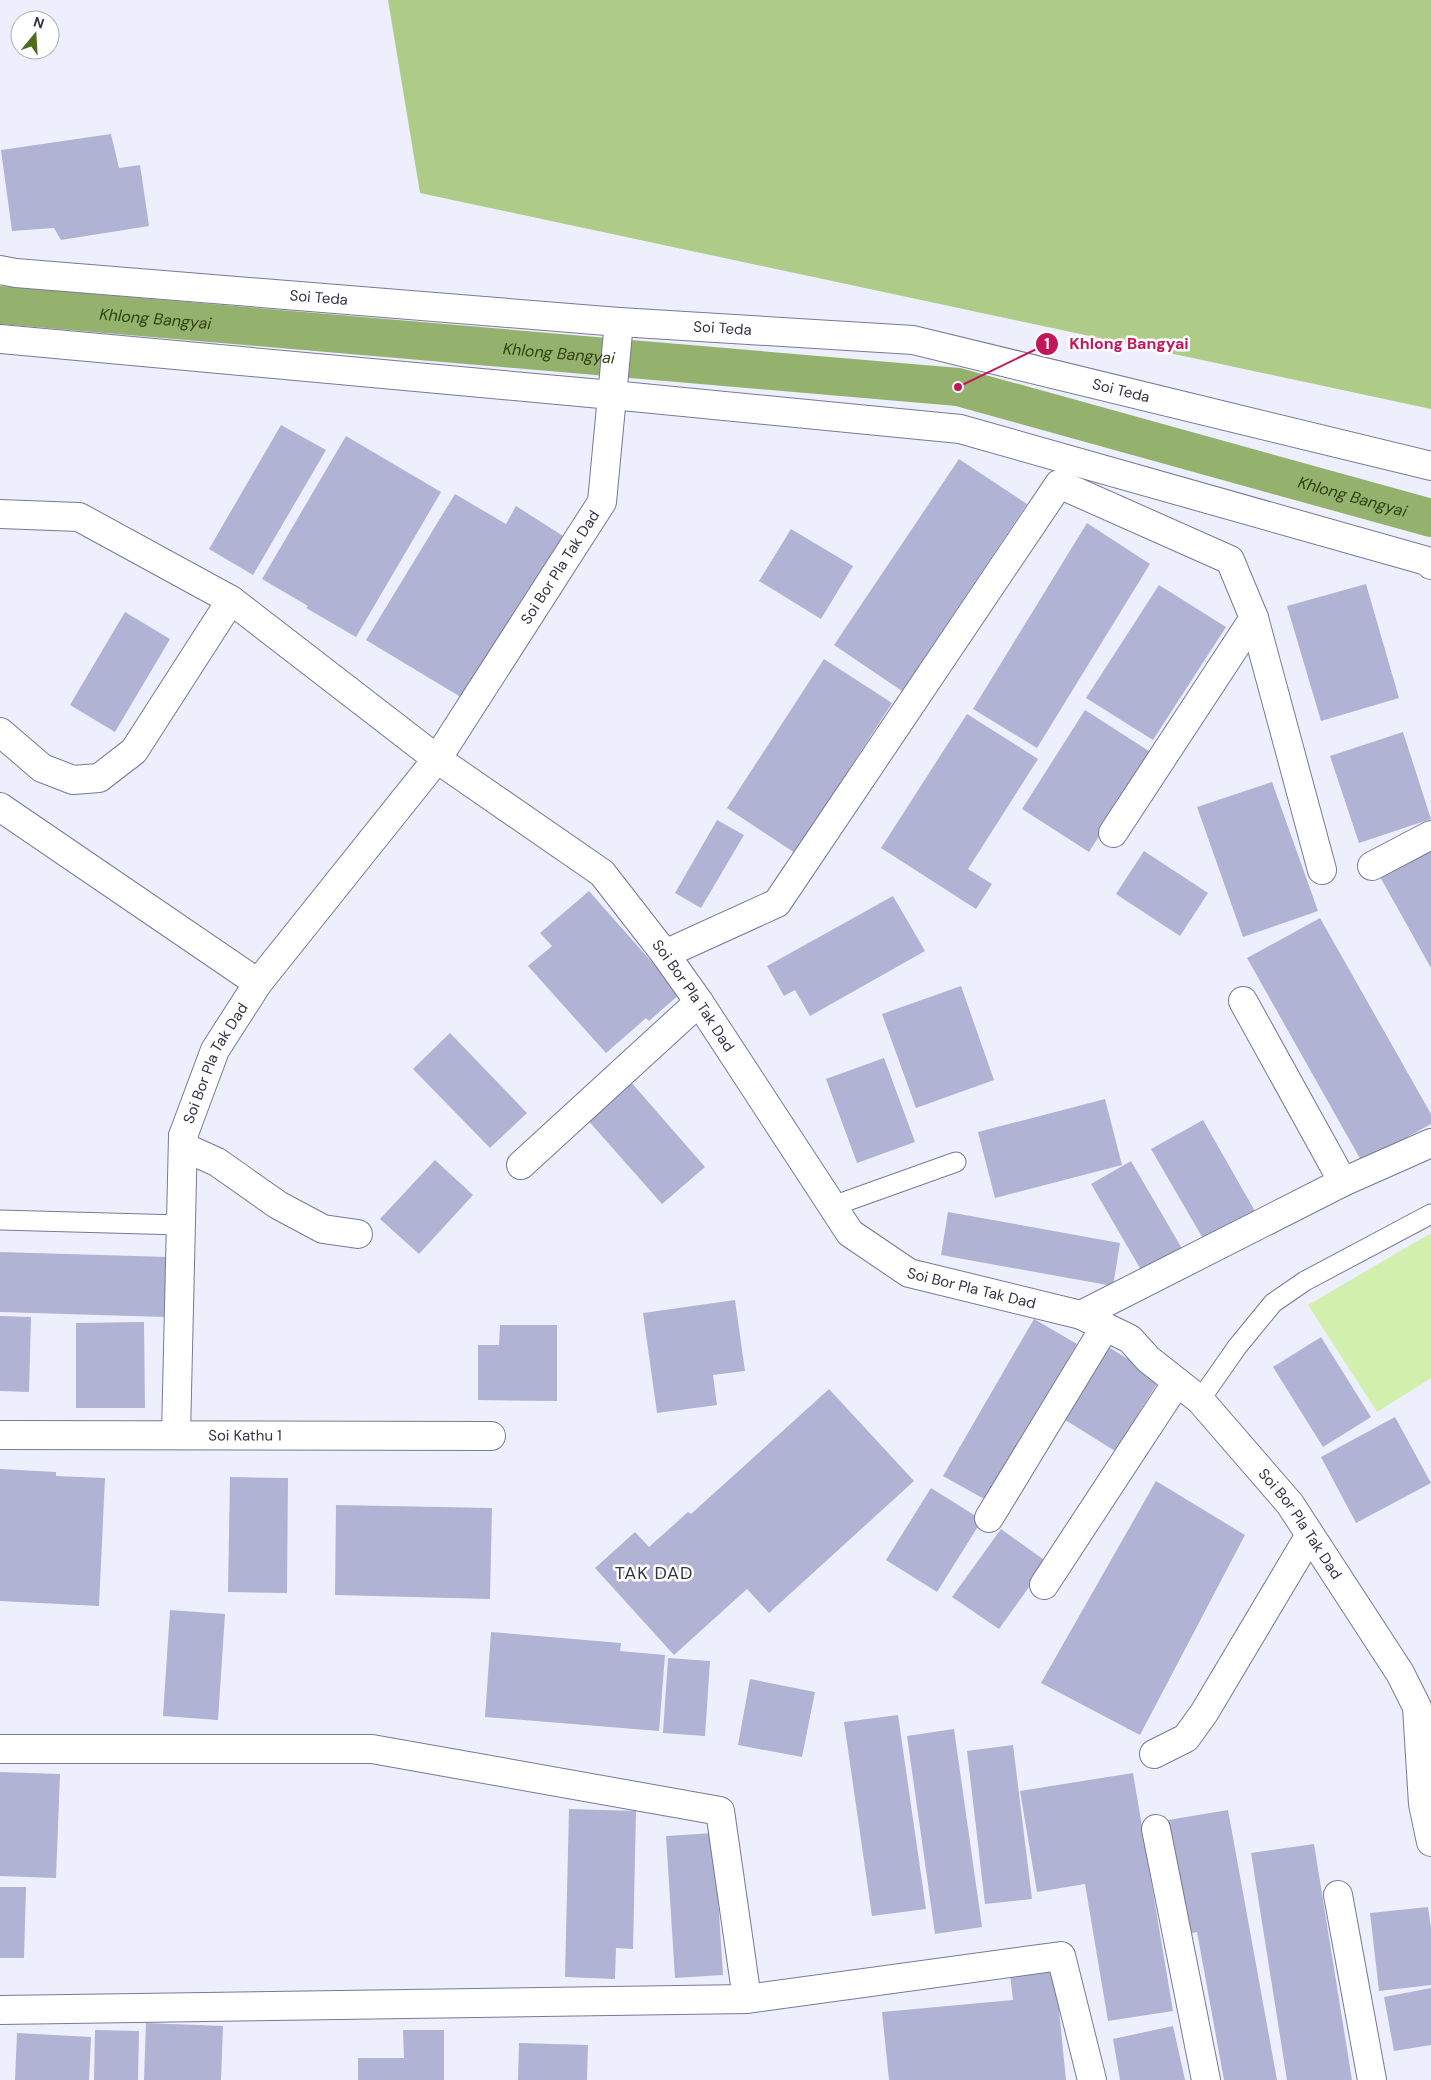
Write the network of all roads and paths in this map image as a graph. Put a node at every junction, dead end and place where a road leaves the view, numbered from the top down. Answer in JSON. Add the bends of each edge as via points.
{"nodes":[{"id":1,"x":0,"y":270,"type":"edge"},
{"id":2,"x":619,"y":322,"type":"junction"},
{"id":3,"x":0,"y":339,"type":"edge"},
{"id":4,"x":612,"y":395,"type":"junction"},
{"id":5,"x":1431,"y":466,"type":"edge"},
{"id":6,"x":0,"y":514,"type":"edge"},
{"id":7,"x":1431,"y":565,"type":"edge"},
{"id":8,"x":231,"y":600,"type":"junction"},
{"id":9,"x":1254,"y":618,"type":"junction"},
{"id":10,"x":0,"y":732,"type":"edge"},
{"id":11,"x":437,"y":759,"type":"junction"},
{"id":12,"x":0,"y":807,"type":"edge"},
{"id":13,"x":1112,"y":834,"type":"dead end"},
{"id":14,"x":1431,"y":835,"type":"edge"},
{"id":15,"x":1372,"y":866,"type":"dead end"},
{"id":16,"x":1322,"y":870,"type":"dead end"},
{"id":17,"x":665,"y":954,"type":"junction"},
{"id":18,"x":258,"y":983,"type":"junction"},
{"id":19,"x":1243,"y":1001,"type":"dead end"},
{"id":20,"x":699,"y":1002,"type":"junction"},
{"id":21,"x":183,"y":1136,"type":"junction"},
{"id":22,"x":1431,"y":1143,"type":"edge"},
{"id":23,"x":956,"y":1162,"type":"dead end"},
{"id":24,"x":521,"y":1165,"type":"dead end"},
{"id":25,"x":1343,"y":1182,"type":"junction"},
{"id":26,"x":832,"y":1206,"type":"junction"},
{"id":27,"x":1431,"y":1214,"type":"edge"},
{"id":28,"x":0,"y":1220,"type":"edge"},
{"id":29,"x":180,"y":1225,"type":"junction"},
{"id":30,"x":358,"y":1234,"type":"dead end"},
{"id":31,"x":1081,"y":1315,"type":"junction"},
{"id":32,"x":1106,"y":1327,"type":"junction"},
{"id":33,"x":1177,"y":1382,"type":"junction"},
{"id":34,"x":1200,"y":1400,"type":"junction"},
{"id":35,"x":0,"y":1435,"type":"edge"},
{"id":36,"x":176,"y":1435,"type":"junction"},
{"id":37,"x":491,"y":1436,"type":"dead end"},
{"id":38,"x":989,"y":1518,"type":"dead end"},
{"id":39,"x":1310,"y":1536,"type":"junction"},
{"id":40,"x":1044,"y":1585,"type":"dead end"},
{"id":41,"x":1424,"y":1706,"type":"edge"},
{"id":42,"x":0,"y":1749,"type":"edge"},
{"id":43,"x":1154,"y":1754,"type":"dead end"},
{"id":44,"x":1427,"y":1804,"type":"edge"},
{"id":45,"x":1156,"y":1829,"type":"dead end"},
{"id":46,"x":1431,"y":1842,"type":"edge"},
{"id":47,"x":1338,"y":1894,"type":"dead end"},
{"id":48,"x":748,"y":1999,"type":"junction"},
{"id":49,"x":0,"y":2010,"type":"edge"},
{"id":50,"x":1092,"y":2080,"type":"edge"},
{"id":51,"x":1206,"y":2080,"type":"edge"},
{"id":52,"x":1372,"y":2080,"type":"edge"}],
"edges":[{"from":1,"to":2,"type":"street","name":"Soi Teda"},
{"from":2,"to":4,"type":"street","name":"Soi Bor Pla Tak Dad"},
{"from":2,"to":5,"type":"street","name":"Soi Teda","via":[[913,340]]},
{"from":3,"to":4,"type":"street"},
{"from":4,"to":7,"type":"street","via":[[960,429],[1418,558]]},
{"from":4,"to":11,"type":"street","name":"Soi Bor Pla Tak Dad","via":[[602,502]]},
{"from":6,"to":8,"type":"street","via":[[79,517]]},
{"from":8,"to":10,"type":"street","via":[[134,751],[99,778],[73,780],[42,768]]},
{"from":8,"to":11,"type":"street"},
{"from":9,"to":13,"type":"street"},
{"from":9,"to":16,"type":"street"},
{"from":9,"to":17,"type":"street","via":[[1230,560],[1059,484],[777,903]]},
{"from":11,"to":17,"type":"street","name":"Soi Bor Pla Tak Dad","via":[[602,873]]},
{"from":11,"to":18,"type":"street","name":"Soi Bor Pla Tak Dad"},
{"from":12,"to":18,"type":"street"},
{"from":14,"to":15,"type":"street"},
{"from":17,"to":20,"type":"street","name":"Soi Bor Pla Tak Dad"},
{"from":18,"to":21,"type":"street","name":"Soi Bor Pla Tak Dad","via":[[215,1050]]},
{"from":19,"to":25,"type":"street"},
{"from":20,"to":24,"type":"street"},
{"from":20,"to":26,"type":"street","name":"Soi Bor Pla Tak Dad"},
{"from":21,"to":29,"type":"street","name":"Soi Bor Pla Tak Dad"},
{"from":21,"to":30,"type":"street","via":[[186,1148],[216,1162],[278,1205],[323,1229]]},
{"from":22,"to":25,"type":"street"},
{"from":23,"to":26,"type":"lane"},
{"from":25,"to":31,"type":"street"},
{"from":26,"to":31,"type":"street","name":"Soi Bor Pla Tak Dad","via":[[850,1233],[909,1273]]},
{"from":27,"to":34,"type":"lane","via":[[1305,1281],[1273,1303]]},
{"from":28,"to":29,"type":"lane"},
{"from":29,"to":36,"type":"street","name":"Soi Bor Pla Tak Dad"},
{"from":31,"to":32,"type":"street","name":"Soi Bor Pla Tak Dad"},
{"from":32,"to":33,"type":"street","name":"Soi Bor Pla Tak Dad","via":[[1130,1339],[1148,1359]]},
{"from":32,"to":38,"type":"street"},
{"from":33,"to":34,"type":"street","name":"Soi Bor Pla Tak Dad"},
{"from":33,"to":40,"type":"street"},
{"from":34,"to":39,"type":"street","name":"Soi Bor Pla Tak Dad","via":[[1290,1504]]},
{"from":35,"to":36,"type":"street","name":"Soi Kathu 1"},
{"from":36,"to":37,"type":"street","name":"Soi Kathu 1"},
{"from":39,"to":41,"type":"street","name":"Soi Bor Pla Tak Dad"},
{"from":39,"to":43,"type":"street","via":[[1204,1714],[1186,1738]]},
{"from":41,"to":44,"type":"street","name":"Soi Bor Pla Tak Dad"},
{"from":42,"to":48,"type":"street","via":[[372,1750],[720,1811]]},
{"from":44,"to":46,"type":"street","name":"Soi Bor Pla Tak Dad"},
{"from":45,"to":51,"type":"street"},
{"from":47,"to":52,"type":"street"},
{"from":48,"to":49,"type":"street"},
{"from":48,"to":50,"type":"street","via":[[1061,1956]]}]}
